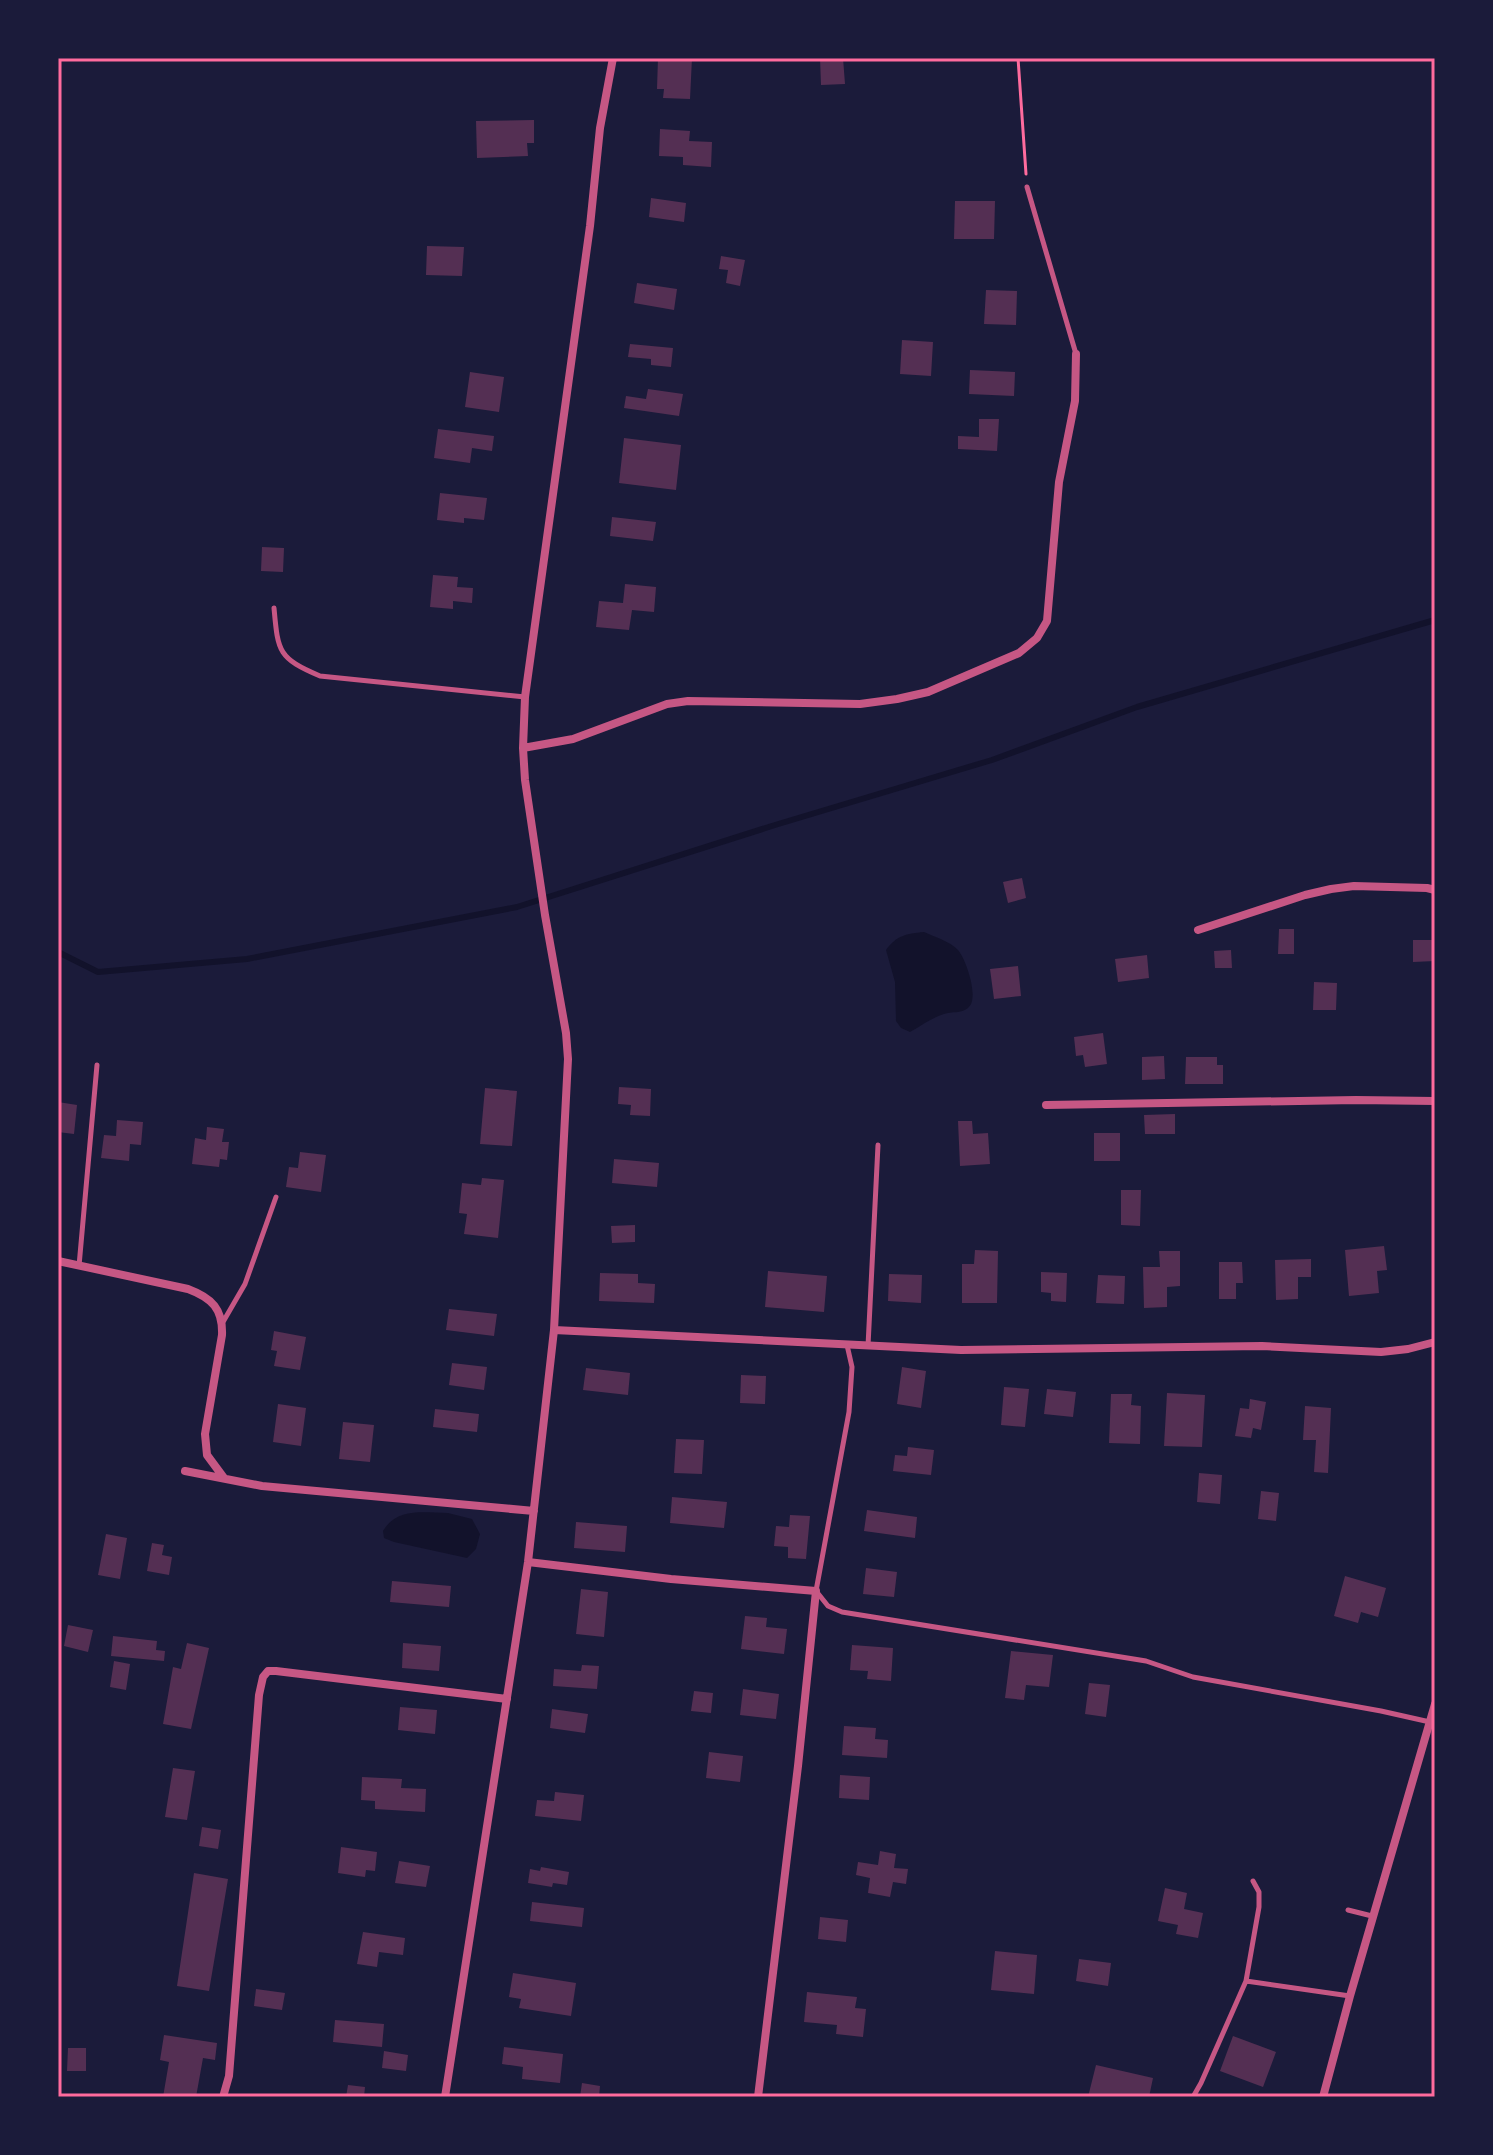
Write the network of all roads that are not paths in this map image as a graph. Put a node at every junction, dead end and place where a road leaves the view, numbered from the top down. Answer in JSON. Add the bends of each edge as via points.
{"nodes":[{"id":1,"x":613,"y":58,"type":"edge"},
{"id":2,"x":1027,"y":187,"type":"road end"},
{"id":3,"x":1076,"y":354,"type":"joint"},
{"id":4,"x":274,"y":608,"type":"dead end"},
{"id":5,"x":525,"y":697,"type":"junction"},
{"id":6,"x":523,"y":748,"type":"junction"},
{"id":7,"x":1435,"y":890,"type":"edge"},
{"id":8,"x":1198,"y":930,"type":"dead end"},
{"id":9,"x":97,"y":1065,"type":"dead end"},
{"id":10,"x":1435,"y":1101,"type":"edge"},
{"id":11,"x":1046,"y":1105,"type":"dead end"},
{"id":12,"x":878,"y":1145,"type":"dead end"},
{"id":13,"x":276,"y":1197,"type":"dead end"},
{"id":14,"x":58,"y":1261,"type":"edge"},
{"id":15,"x":79,"y":1266,"type":"junction"},
{"id":16,"x":223,"y":1322,"type":"junction"},
{"id":17,"x":554,"y":1330,"type":"junction"},
{"id":18,"x":1435,"y":1342,"type":"edge"},
{"id":19,"x":847,"y":1345,"type":"junction"},
{"id":20,"x":868,"y":1346,"type":"junction"},
{"id":21,"x":185,"y":1471,"type":"dead end"},
{"id":22,"x":224,"y":1479,"type":"junction"},
{"id":23,"x":534,"y":1511,"type":"junction"},
{"id":24,"x":528,"y":1562,"type":"junction"},
{"id":25,"x":816,"y":1591,"type":"junction"},
{"id":26,"x":507,"y":1699,"type":"junction"},
{"id":27,"x":1435,"y":1704,"type":"edge"},
{"id":28,"x":1431,"y":1722,"type":"junction"},
{"id":29,"x":1253,"y":1881,"type":"dead end"},
{"id":30,"x":1348,"y":1910,"type":"dead end"},
{"id":31,"x":1373,"y":1917,"type":"junction"},
{"id":32,"x":1246,"y":1981,"type":"junction"},
{"id":33,"x":1350,"y":1996,"type":"junction"},
{"id":34,"x":223,"y":2097,"type":"edge"},
{"id":35,"x":445,"y":2097,"type":"edge"},
{"id":36,"x":758,"y":2097,"type":"edge"},
{"id":37,"x":1193,"y":2097,"type":"edge"},
{"id":38,"x":1323,"y":2097,"type":"edge"}],
"edges":[{"from":1,"to":5,"type":"street"},
{"from":2,"to":3,"type":"lane"},
{"from":3,"to":6,"type":"street","via":[[1075,401],[1059,482],[1047,621],[1019,653],[928,692],[897,699],[860,704],[688,701],[573,739]]},
{"from":4,"to":5,"type":"lane","via":[[283,655],[320,676]]},
{"from":5,"to":6,"type":"street"},
{"from":6,"to":17,"type":"street","via":[[568,1059]]},
{"from":7,"to":8,"type":"street","via":[[1331,889]]},
{"from":9,"to":15,"type":"lane"},
{"from":10,"to":11,"type":"street"},
{"from":12,"to":20,"type":"lane"},
{"from":13,"to":16,"type":"lane","via":[[245,1284]]},
{"from":14,"to":15,"type":"street"},
{"from":15,"to":16,"type":"street","via":[[206,1296]]},
{"from":16,"to":22,"type":"street","via":[[205,1434],[207,1455]]},
{"from":17,"to":19,"type":"street"},
{"from":17,"to":23,"type":"street"},
{"from":18,"to":20,"type":"street","via":[[1381,1352],[1262,1346]]},
{"from":19,"to":20,"type":"street"},
{"from":19,"to":25,"type":"lane","via":[[852,1367],[849,1412]]},
{"from":21,"to":22,"type":"street"},
{"from":22,"to":23,"type":"street"},
{"from":23,"to":24,"type":"street"},
{"from":24,"to":25,"type":"street"},
{"from":24,"to":26,"type":"street"},
{"from":25,"to":28,"type":"lane","via":[[828,1606],[842,1612],[1146,1661],[1193,1677]]},
{"from":25,"to":36,"type":"street"},
{"from":26,"to":34,"type":"street","via":[[276,1671],[263,1677]]},
{"from":26,"to":35,"type":"street"},
{"from":27,"to":28,"type":"street"},
{"from":28,"to":31,"type":"street"},
{"from":29,"to":32,"type":"lane","via":[[1259,1907]]},
{"from":30,"to":31,"type":"lane"},
{"from":31,"to":33,"type":"street"},
{"from":32,"to":33,"type":"lane"},
{"from":32,"to":37,"type":"lane"},
{"from":33,"to":38,"type":"street"}]}
